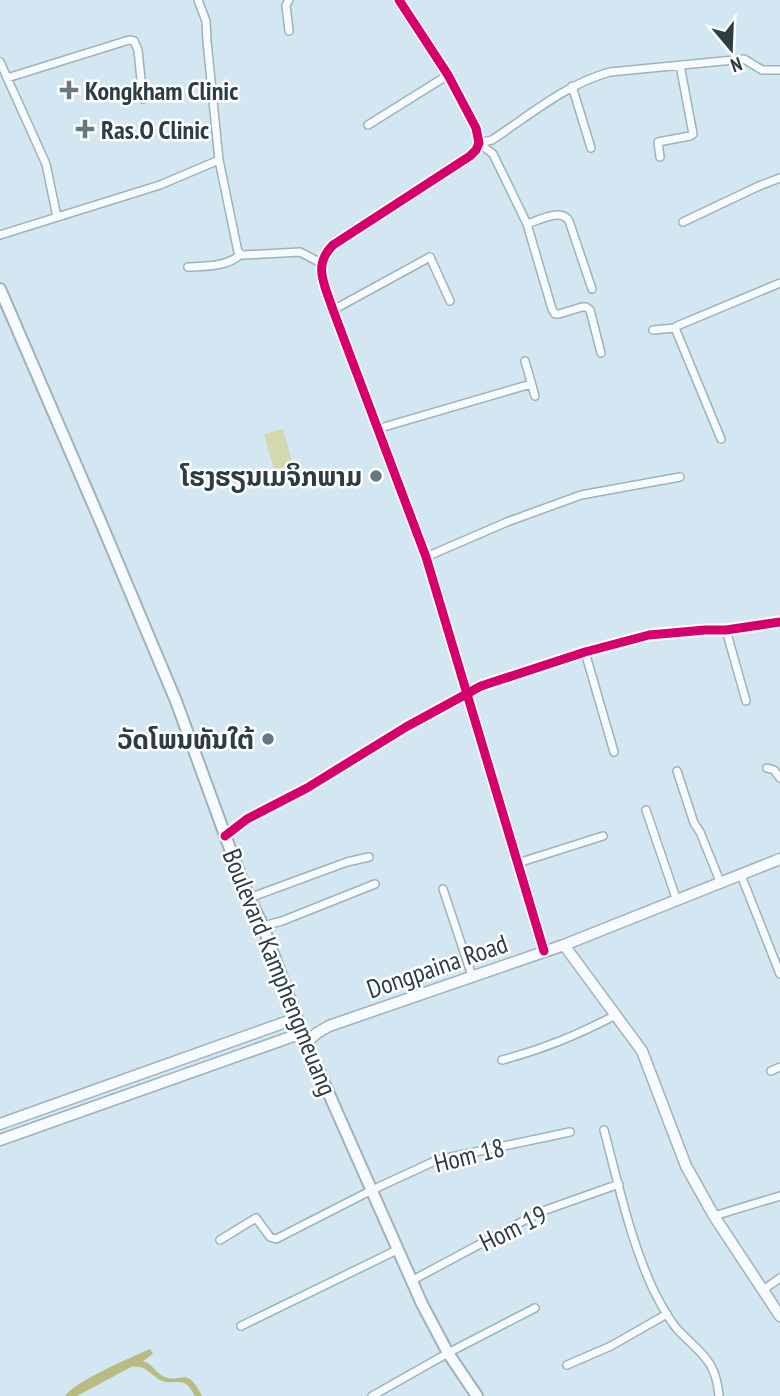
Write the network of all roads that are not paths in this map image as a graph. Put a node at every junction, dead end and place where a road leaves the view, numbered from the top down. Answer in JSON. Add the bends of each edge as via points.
{"nodes":[{"id":1,"x":198,"y":0,"type":"edge"},
{"id":2,"x":289,"y":0,"type":"edge"},
{"id":3,"x":399,"y":0,"type":"edge"},
{"id":4,"x":289,"y":31,"type":"dead end"},
{"id":5,"x":0,"y":62,"type":"edge"},
{"id":6,"x":680,"y":65,"type":"junction"},
{"id":7,"x":780,"y":70,"type":"edge"},
{"id":8,"x":448,"y":75,"type":"junction"},
{"id":9,"x":7,"y":78,"type":"junction"},
{"id":10,"x":572,"y":86,"type":"junction"},
{"id":11,"x":143,"y":99,"type":"dead end"},
{"id":12,"x":368,"y":125,"type":"dead end"},
{"id":13,"x":479,"y":143,"type":"junction"},
{"id":14,"x":590,"y":148,"type":"dead end"},
{"id":15,"x":660,"y":157,"type":"dead end"},
{"id":16,"x":219,"y":160,"type":"junction"},
{"id":17,"x":780,"y":178,"type":"edge"},
{"id":18,"x":57,"y":217,"type":"junction"},
{"id":19,"x":683,"y":222,"type":"dead end"},
{"id":20,"x":527,"y":224,"type":"junction"},
{"id":21,"x":0,"y":235,"type":"edge"},
{"id":22,"x":240,"y":255,"type":"junction"},
{"id":23,"x":321,"y":263,"type":"junction"},
{"id":24,"x":188,"y":267,"type":"dead end"},
{"id":25,"x":780,"y":283,"type":"edge"},
{"id":26,"x":0,"y":289,"type":"edge"},
{"id":27,"x":592,"y":289,"type":"dead end"},
{"id":28,"x":450,"y":300,"type":"dead end"},
{"id":29,"x":332,"y":310,"type":"junction"},
{"id":30,"x":675,"y":328,"type":"junction"},
{"id":31,"x":653,"y":330,"type":"dead end"},
{"id":32,"x":601,"y":353,"type":"dead end"},
{"id":33,"x":525,"y":361,"type":"dead end"},
{"id":34,"x":531,"y":384,"type":"junction"},
{"id":35,"x":535,"y":396,"type":"dead end"},
{"id":36,"x":377,"y":429,"type":"junction"},
{"id":37,"x":721,"y":439,"type":"dead end"},
{"id":38,"x":680,"y":477,"type":"dead end"},
{"id":39,"x":426,"y":557,"type":"junction"},
{"id":40,"x":780,"y":622,"type":"edge"},
{"id":41,"x":726,"y":630,"type":"junction"},
{"id":42,"x":585,"y":652,"type":"junction"},
{"id":43,"x":467,"y":692,"type":"junction"},
{"id":44,"x":746,"y":701,"type":"dead end"},
{"id":45,"x":614,"y":752,"type":"dead end"},
{"id":46,"x":767,"y":768,"type":"dead end"},
{"id":47,"x":677,"y":771,"type":"dead end"},
{"id":48,"x":780,"y":778,"type":"edge"},
{"id":49,"x":646,"y":810,"type":"dead end"},
{"id":50,"x":225,"y":836,"type":"junction"},
{"id":51,"x":603,"y":836,"type":"dead end"},
{"id":52,"x":369,"y":857,"type":"dead end"},
{"id":53,"x":780,"y":859,"type":"edge"},
{"id":54,"x":518,"y":863,"type":"junction"},
{"id":55,"x":741,"y":875,"type":"junction"},
{"id":56,"x":375,"y":884,"type":"dead end"},
{"id":57,"x":720,"y":884,"type":"junction"},
{"id":58,"x":443,"y":889,"type":"dead end"},
{"id":59,"x":249,"y":898,"type":"junction"},
{"id":60,"x":677,"y":901,"type":"junction"},
{"id":61,"x":263,"y":926,"type":"junction"},
{"id":62,"x":564,"y":944,"type":"junction"},
{"id":63,"x":544,"y":951,"type":"junction"},
{"id":64,"x":780,"y":974,"type":"edge"},
{"id":65,"x":472,"y":976,"type":"junction"},
{"id":66,"x":616,"y":1015,"type":"junction"},
{"id":67,"x":297,"y":1018,"type":"junction"},
{"id":68,"x":304,"y":1038,"type":"junction"},
{"id":69,"x":502,"y":1060,"type":"dead end"},
{"id":70,"x":780,"y":1067,"type":"edge"},
{"id":71,"x":771,"y":1071,"type":"dead end"},
{"id":72,"x":0,"y":1124,"type":"edge"},
{"id":73,"x":604,"y":1130,"type":"dead end"},
{"id":74,"x":570,"y":1132,"type":"dead end"},
{"id":75,"x":0,"y":1140,"type":"edge"},
{"id":76,"x":619,"y":1184,"type":"junction"},
{"id":77,"x":372,"y":1190,"type":"junction"},
{"id":78,"x":780,"y":1196,"type":"edge"},
{"id":79,"x":714,"y":1216,"type":"junction"},
{"id":80,"x":220,"y":1240,"type":"dead end"},
{"id":81,"x":397,"y":1250,"type":"junction"},
{"id":82,"x":780,"y":1278,"type":"edge"},
{"id":83,"x":411,"y":1280,"type":"junction"},
{"id":84,"x":763,"y":1290,"type":"junction"},
{"id":85,"x":535,"y":1308,"type":"dead end"},
{"id":86,"x":667,"y":1314,"type":"junction"},
{"id":87,"x":780,"y":1316,"type":"edge"},
{"id":88,"x":241,"y":1326,"type":"dead end"},
{"id":89,"x":448,"y":1353,"type":"junction"},
{"id":90,"x":567,"y":1366,"type":"dead end"},
{"id":91,"x":462,"y":1376,"type":"junction"},
{"id":92,"x":372,"y":1396,"type":"edge"},
{"id":93,"x":468,"y":1396,"type":"edge"},
{"id":94,"x":477,"y":1396,"type":"edge"},
{"id":95,"x":719,"y":1396,"type":"edge"}],
"edges":[{"from":1,"to":16,"type":"street","via":[[206,21]]},
{"from":2,"to":4,"type":"street"},
{"from":3,"to":8,"type":"street"},
{"from":5,"to":9,"type":"street"},
{"from":6,"to":7,"type":"street","via":[[744,59],[762,70]]},
{"from":6,"to":10,"type":"street","via":[[610,72]]},
{"from":6,"to":15,"type":"street","via":[[693,134],[658,142]]},
{"from":8,"to":12,"type":"street"},
{"from":8,"to":13,"type":"street"},
{"from":9,"to":11,"type":"street","via":[[129,40],[138,50]]},
{"from":9,"to":18,"type":"street","via":[[46,164]]},
{"from":10,"to":13,"type":"street","via":[[492,140]]},
{"from":10,"to":14,"type":"street"},
{"from":13,"to":20,"type":"street","via":[[493,154]]},
{"from":13,"to":23,"type":"street","via":[[470,156],[334,245]]},
{"from":16,"to":18,"type":"street"},
{"from":16,"to":22,"type":"street"},
{"from":17,"to":19,"type":"street"},
{"from":18,"to":21,"type":"street"},
{"from":20,"to":27,"type":"street","via":[[566,216]]},
{"from":20,"to":32,"type":"street","via":[[552,309],[555,314],[582,307],[590,310]]},
{"from":22,"to":23,"type":"street","via":[[300,252]]},
{"from":22,"to":24,"type":"street","via":[[220,265]]},
{"from":23,"to":29,"type":"street"},
{"from":25,"to":30,"type":"street"},
{"from":26,"to":50,"type":"main road","name":"Boulevard Kamphengmeuang","via":[[176,701]]},
{"from":28,"to":29,"type":"street","via":[[430,257]]},
{"from":29,"to":36,"type":"street"},
{"from":30,"to":31,"type":"street"},
{"from":30,"to":37,"type":"street"},
{"from":33,"to":34,"type":"street"},
{"from":34,"to":35,"type":"street"},
{"from":34,"to":36,"type":"street"},
{"from":36,"to":39,"type":"street"},
{"from":38,"to":39,"type":"street","via":[[581,495]]},
{"from":39,"to":43,"type":"street"},
{"from":40,"to":41,"type":"street"},
{"from":41,"to":42,"type":"street","via":[[649,635]]},
{"from":41,"to":44,"type":"street"},
{"from":42,"to":43,"type":"street"},
{"from":42,"to":45,"type":"street"},
{"from":43,"to":50,"type":"street"},
{"from":43,"to":54,"type":"street"},
{"from":46,"to":48,"type":"street"},
{"from":47,"to":57,"type":"street"},
{"from":49,"to":60,"type":"street"},
{"from":50,"to":59,"type":"main road","name":"Boulevard Kamphengmeuang"},
{"from":51,"to":54,"type":"street"},
{"from":52,"to":59,"type":"street"},
{"from":53,"to":55,"type":"street","name":"Dongpaina Road"},
{"from":54,"to":63,"type":"street"},
{"from":55,"to":57,"type":"street","name":"Dongpaina Road"},
{"from":55,"to":64,"type":"street"},
{"from":56,"to":61,"type":"street"},
{"from":57,"to":60,"type":"street","name":"Dongpaina Road"},
{"from":58,"to":65,"type":"street"},
{"from":59,"to":61,"type":"main road","name":"Boulevard Kamphengmeuang"},
{"from":60,"to":62,"type":"street","name":"Dongpaina Road"},
{"from":61,"to":67,"type":"main road","name":"Boulevard Kamphengmeuang"},
{"from":62,"to":63,"type":"street","name":"Dongpaina Road"},
{"from":62,"to":66,"type":"street"},
{"from":63,"to":65,"type":"street","name":"Dongpaina Road"},
{"from":65,"to":68,"type":"street","name":"Dongpaina Road"},
{"from":66,"to":69,"type":"street","via":[[539,1050]]},
{"from":66,"to":79,"type":"street","via":[[642,1051],[686,1166]]},
{"from":67,"to":68,"type":"main road","name":"Boulevard Kamphengmeuang"},
{"from":67,"to":72,"type":"street"},
{"from":68,"to":75,"type":"street","name":"Dongpaina Road"},
{"from":68,"to":77,"type":"main road","name":"Boulevard Kamphengmeuang"},
{"from":70,"to":71,"type":"street"},
{"from":73,"to":76,"type":"street"},
{"from":74,"to":77,"type":"street","name":"Hom 18","via":[[437,1160]]},
{"from":76,"to":83,"type":"street","name":"Hom 19","via":[[540,1212]]},
{"from":76,"to":86,"type":"street","via":[[640,1257]]},
{"from":77,"to":80,"type":"street","name":"Hom 18","via":[[275,1239],[256,1218]]},
{"from":77,"to":81,"type":"main road","name":"Boulevard Kamphengmeuang"},
{"from":78,"to":79,"type":"street"},
{"from":79,"to":84,"type":"street"},
{"from":81,"to":83,"type":"main road","name":"Boulevard Kamphengmeuang"},
{"from":81,"to":88,"type":"street"},
{"from":82,"to":84,"type":"street"},
{"from":83,"to":89,"type":"main road","name":"Boulevard Kamphengmeuang"},
{"from":84,"to":87,"type":"street"},
{"from":85,"to":89,"type":"street"},
{"from":86,"to":90,"type":"street"},
{"from":86,"to":95,"type":"street","via":[[709,1362]]},
{"from":89,"to":91,"type":"main road","name":"Boulevard Kamphengmeuang"},
{"from":89,"to":92,"type":"street"},
{"from":91,"to":93,"type":"main road","name":"Boulevard Kamphengmeuang"},
{"from":91,"to":94,"type":"main road","name":"Boulevard Kamphengmeuang"}]}
